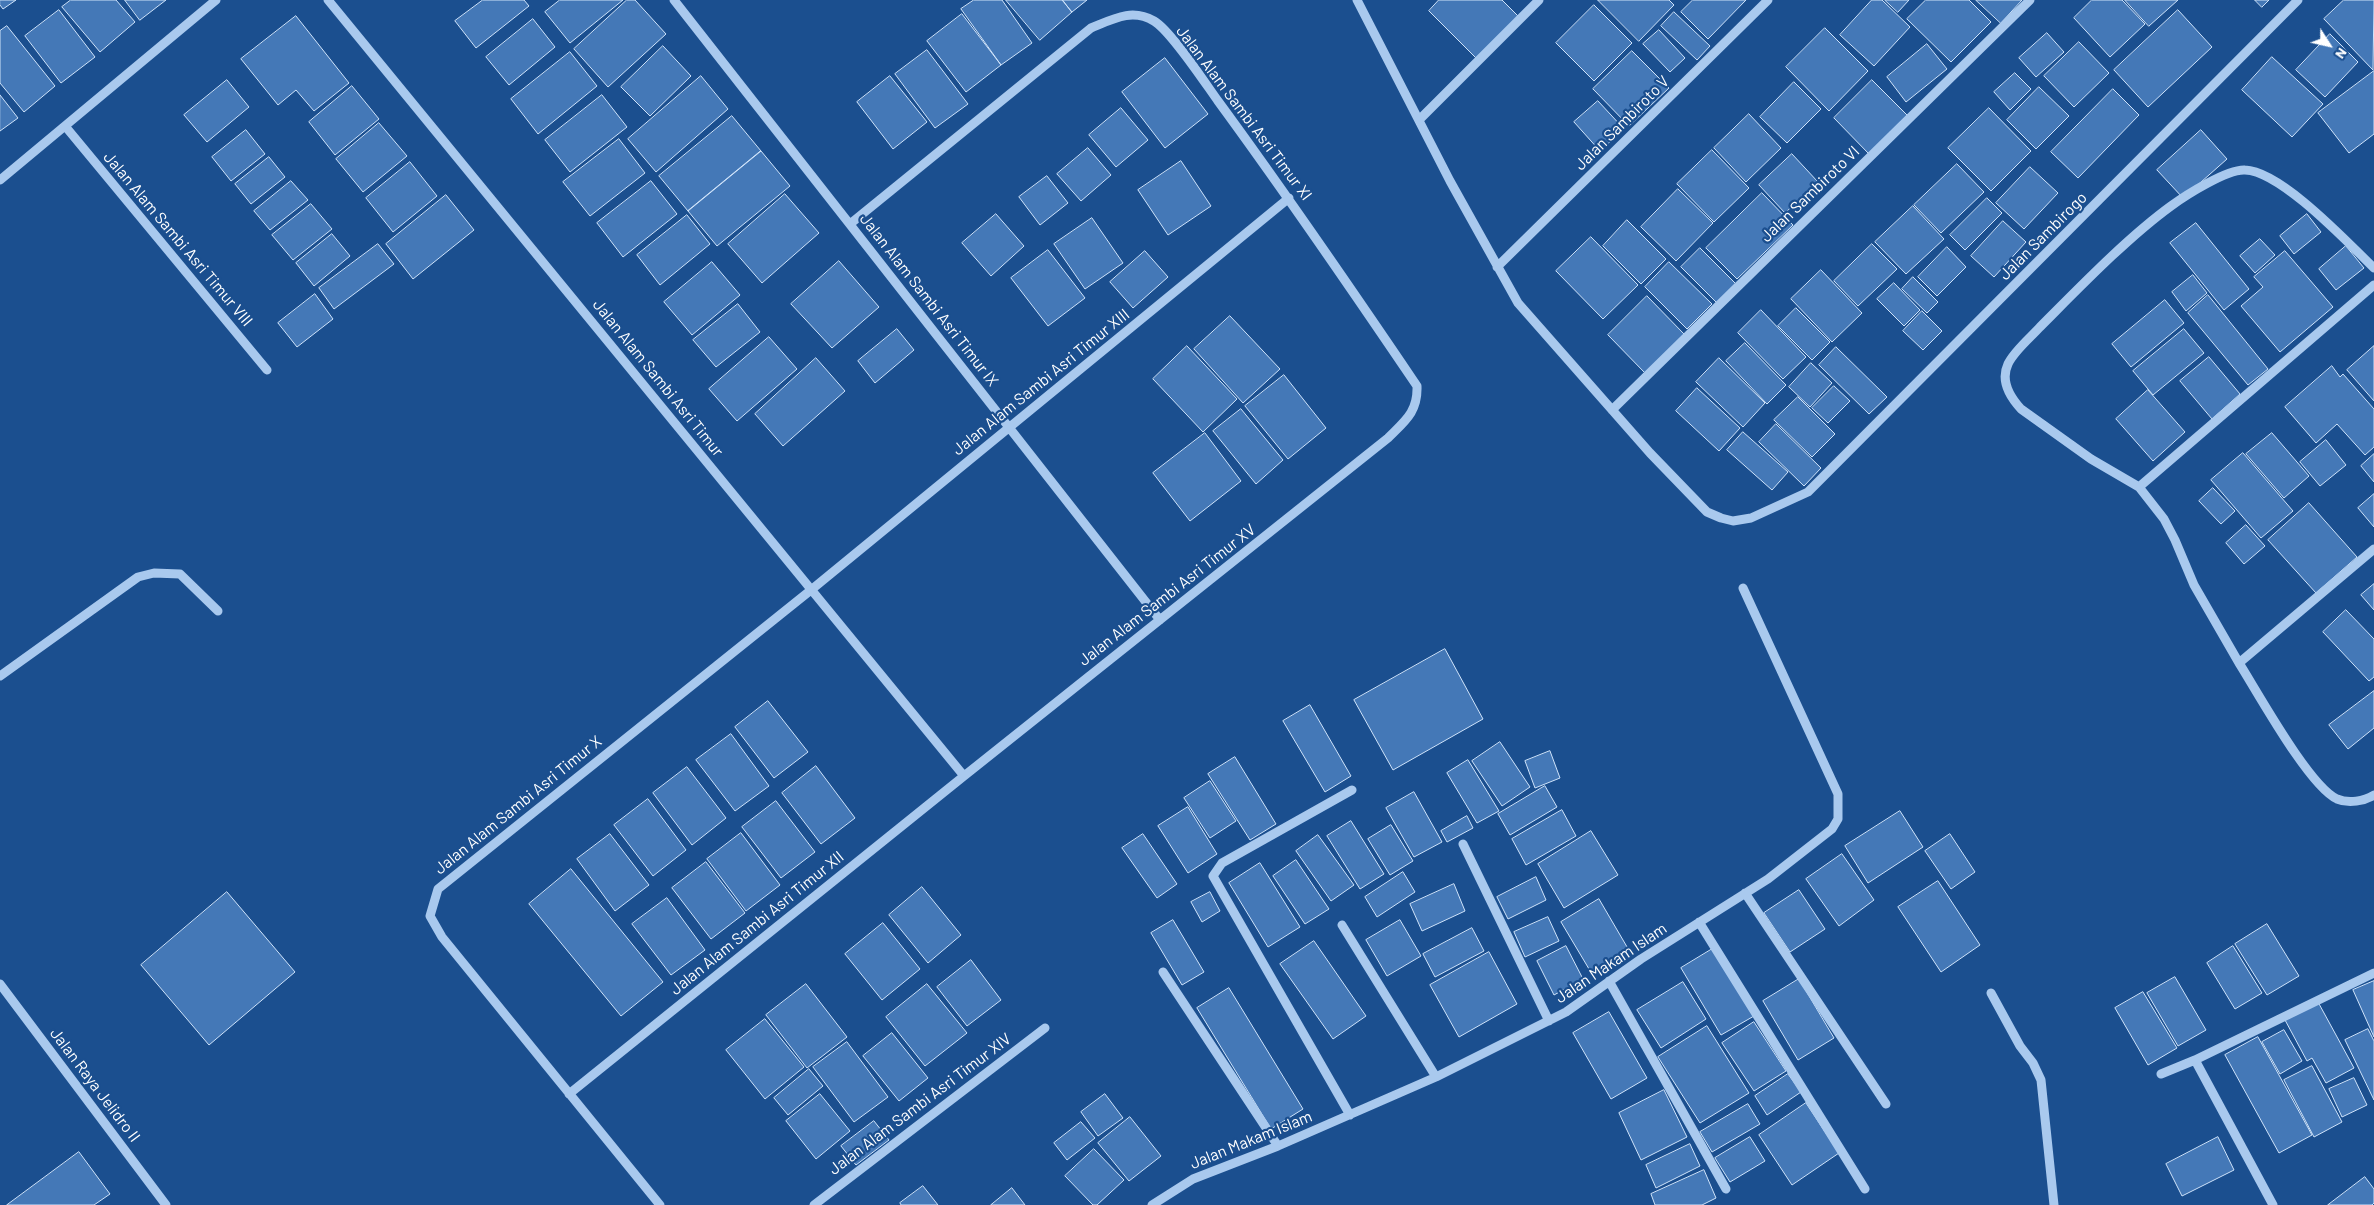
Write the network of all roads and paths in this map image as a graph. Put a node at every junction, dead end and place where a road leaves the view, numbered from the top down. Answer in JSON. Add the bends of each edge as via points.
{"nodes":[{"id":1,"x":216,"y":0,"type":"edge"},
{"id":2,"x":328,"y":0,"type":"edge"},
{"id":3,"x":674,"y":0,"type":"edge"},
{"id":4,"x":1357,"y":0,"type":"edge"},
{"id":5,"x":1539,"y":0,"type":"edge"},
{"id":6,"x":1768,"y":0,"type":"edge"},
{"id":7,"x":2030,"y":0,"type":"edge"},
{"id":8,"x":2298,"y":0,"type":"edge"},
{"id":9,"x":1419,"y":120,"type":"junction"},
{"id":10,"x":65,"y":126,"type":"junction"},
{"id":11,"x":0,"y":180,"type":"edge"},
{"id":12,"x":1289,"y":198,"type":"junction"},
{"id":13,"x":850,"y":224,"type":"junction"},
{"id":14,"x":1497,"y":267,"type":"junction"},
{"id":15,"x":2374,"y":268,"type":"edge"},
{"id":16,"x":2374,"y":285,"type":"edge"},
{"id":17,"x":267,"y":370,"type":"dead end"},
{"id":18,"x":1612,"y":410,"type":"junction"},
{"id":19,"x":1010,"y":427,"type":"junction"},
{"id":20,"x":1388,"y":438,"type":"joint"},
{"id":21,"x":2139,"y":487,"type":"junction"},
{"id":22,"x":2374,"y":549,"type":"edge"},
{"id":23,"x":1743,"y":588,"type":"dead end"},
{"id":24,"x":811,"y":590,"type":"junction"},
{"id":25,"x":218,"y":611,"type":"dead end"},
{"id":26,"x":1160,"y":620,"type":"junction"},
{"id":27,"x":2239,"y":663,"type":"junction"},
{"id":28,"x":0,"y":676,"type":"edge"},
{"id":29,"x":964,"y":776,"type":"junction"},
{"id":30,"x":1352,"y":790,"type":"dead end"},
{"id":31,"x":2374,"y":795,"type":"edge"},
{"id":32,"x":1463,"y":844,"type":"dead end"},
{"id":33,"x":1745,"y":893,"type":"junction"},
{"id":34,"x":1700,"y":922,"type":"junction"},
{"id":35,"x":1342,"y":925,"type":"dead end"},
{"id":36,"x":1163,"y":972,"type":"dead end"},
{"id":37,"x":2374,"y":973,"type":"edge"},
{"id":38,"x":1609,"y":981,"type":"junction"},
{"id":39,"x":0,"y":984,"type":"edge"},
{"id":40,"x":1991,"y":993,"type":"dead end"},
{"id":41,"x":1549,"y":1021,"type":"junction"},
{"id":42,"x":1045,"y":1028,"type":"dead end"},
{"id":43,"x":2195,"y":1060,"type":"junction"},
{"id":44,"x":2161,"y":1074,"type":"dead end"},
{"id":45,"x":1436,"y":1077,"type":"junction"},
{"id":46,"x":569,"y":1094,"type":"junction"},
{"id":47,"x":1886,"y":1104,"type":"dead end"},
{"id":48,"x":1350,"y":1115,"type":"junction"},
{"id":49,"x":1278,"y":1146,"type":"junction"},
{"id":50,"x":1726,"y":1189,"type":"dead end"},
{"id":51,"x":1865,"y":1189,"type":"dead end"},
{"id":52,"x":166,"y":1205,"type":"edge"},
{"id":53,"x":660,"y":1205,"type":"edge"},
{"id":54,"x":814,"y":1205,"type":"edge"},
{"id":55,"x":1152,"y":1205,"type":"edge"},
{"id":56,"x":2054,"y":1205,"type":"edge"},
{"id":57,"x":2273,"y":1205,"type":"edge"}],
"edges":[{"from":1,"to":10,"type":"street"},
{"from":2,"to":24,"type":"street","name":"Jalan Alam Sambi Asri Timur"},
{"from":3,"to":13,"type":"street","name":"Jalan Alam Sambi Asri Timur IX"},
{"from":4,"to":9,"type":"street"},
{"from":5,"to":9,"type":"street"},
{"from":6,"to":14,"type":"street","name":"Jalan Sambiroto V"},
{"from":7,"to":18,"type":"street","name":"Jalan Sambiroto VI"},
{"from":8,"to":18,"type":"street","name":"Jalan Sambirogo","via":[[1808,492],[1751,518],[1733,521],[1720,518],[1707,512]]},
{"from":9,"to":14,"type":"street"},
{"from":10,"to":11,"type":"street"},
{"from":10,"to":17,"type":"street","name":"Jalan Alam Sambi Asri Timur VIII"},
{"from":12,"to":13,"type":"street","name":"Jalan Alam Sambi Asri Timur XI","via":[[1157,22],[1142,15],[1124,14],[1090,28]]},
{"from":12,"to":19,"type":"street","name":"Jalan Alam Sambi Asri Timur XIII"},
{"from":12,"to":20,"type":"street","name":"Jalan Alam Sambi Asri Timur XI","via":[[1417,386],[1418,401],[1410,416]]},
{"from":13,"to":19,"type":"street","name":"Jalan Alam Sambi Asri Timur IX"},
{"from":14,"to":18,"type":"street","via":[[1518,303]]},
{"from":15,"to":21,"type":"street","via":[[2305,203],[2258,173],[2245,170],[2205,183],[2170,206],[2124,247],[2022,346],[2007,365],[2005,385],[2021,409],[2091,459]]},
{"from":16,"to":21,"type":"street"},
{"from":19,"to":24,"type":"street","name":"Jalan Alam Sambi Asri Timur XIII"},
{"from":19,"to":26,"type":"street","name":"Jalan Alam Sambi Asri Timur IX"},
{"from":20,"to":26,"type":"street","name":"Jalan Alam Sambi Asri Timur XV"},
{"from":21,"to":27,"type":"street","via":[[2164,519],[2194,585]]},
{"from":22,"to":27,"type":"street"},
{"from":23,"to":33,"type":"street","name":"Jalan Makam Islam","via":[[1838,794],[1838,819],[1832,829]]},
{"from":24,"to":29,"type":"street","name":"Jalan Alam Sambi Asri Timur"},
{"from":24,"to":46,"type":"street","name":"Jalan Alam Sambi Asri Timur X","via":[[438,889],[430,916],[442,936]]},
{"from":25,"to":28,"type":"street","via":[[180,574],[154,573],[138,577]]},
{"from":26,"to":29,"type":"street","name":"Jalan Alam Sambi Asri Timur XV"},
{"from":27,"to":31,"type":"street","via":[[2324,792],[2339,800],[2363,801]]},
{"from":29,"to":46,"type":"street","name":"Jalan Alam Sambi Asri Timur XII"},
{"from":30,"to":48,"type":"street","via":[[1222,863],[1213,876]]},
{"from":32,"to":41,"type":"street"},
{"from":33,"to":34,"type":"street","name":"Jalan Makam Islam"},
{"from":33,"to":47,"type":"street"},
{"from":34,"to":38,"type":"street","name":"Jalan Makam Islam"},
{"from":34,"to":51,"type":"street"},
{"from":35,"to":45,"type":"street"},
{"from":36,"to":49,"type":"street"},
{"from":37,"to":43,"type":"street"},
{"from":38,"to":41,"type":"street","name":"Jalan Makam Islam"},
{"from":38,"to":50,"type":"street"},
{"from":39,"to":52,"type":"street","name":"Jalan Raya Jelidro II"},
{"from":40,"to":56,"type":"street","via":[[2041,1080]]},
{"from":41,"to":45,"type":"street","name":"Jalan Makam Islam"},
{"from":42,"to":54,"type":"street","name":"Jalan Alam Sambi Asri Timur XIV"},
{"from":43,"to":44,"type":"street"},
{"from":43,"to":57,"type":"street"},
{"from":45,"to":48,"type":"street","name":"Jalan Makam Islam"},
{"from":46,"to":53,"type":"street","name":"Jalan Alam Sambi Asri Timur X"},
{"from":48,"to":49,"type":"street","name":"Jalan Makam Islam"},
{"from":49,"to":55,"type":"street","name":"Jalan Makam Islam","via":[[1193,1179]]}]}
